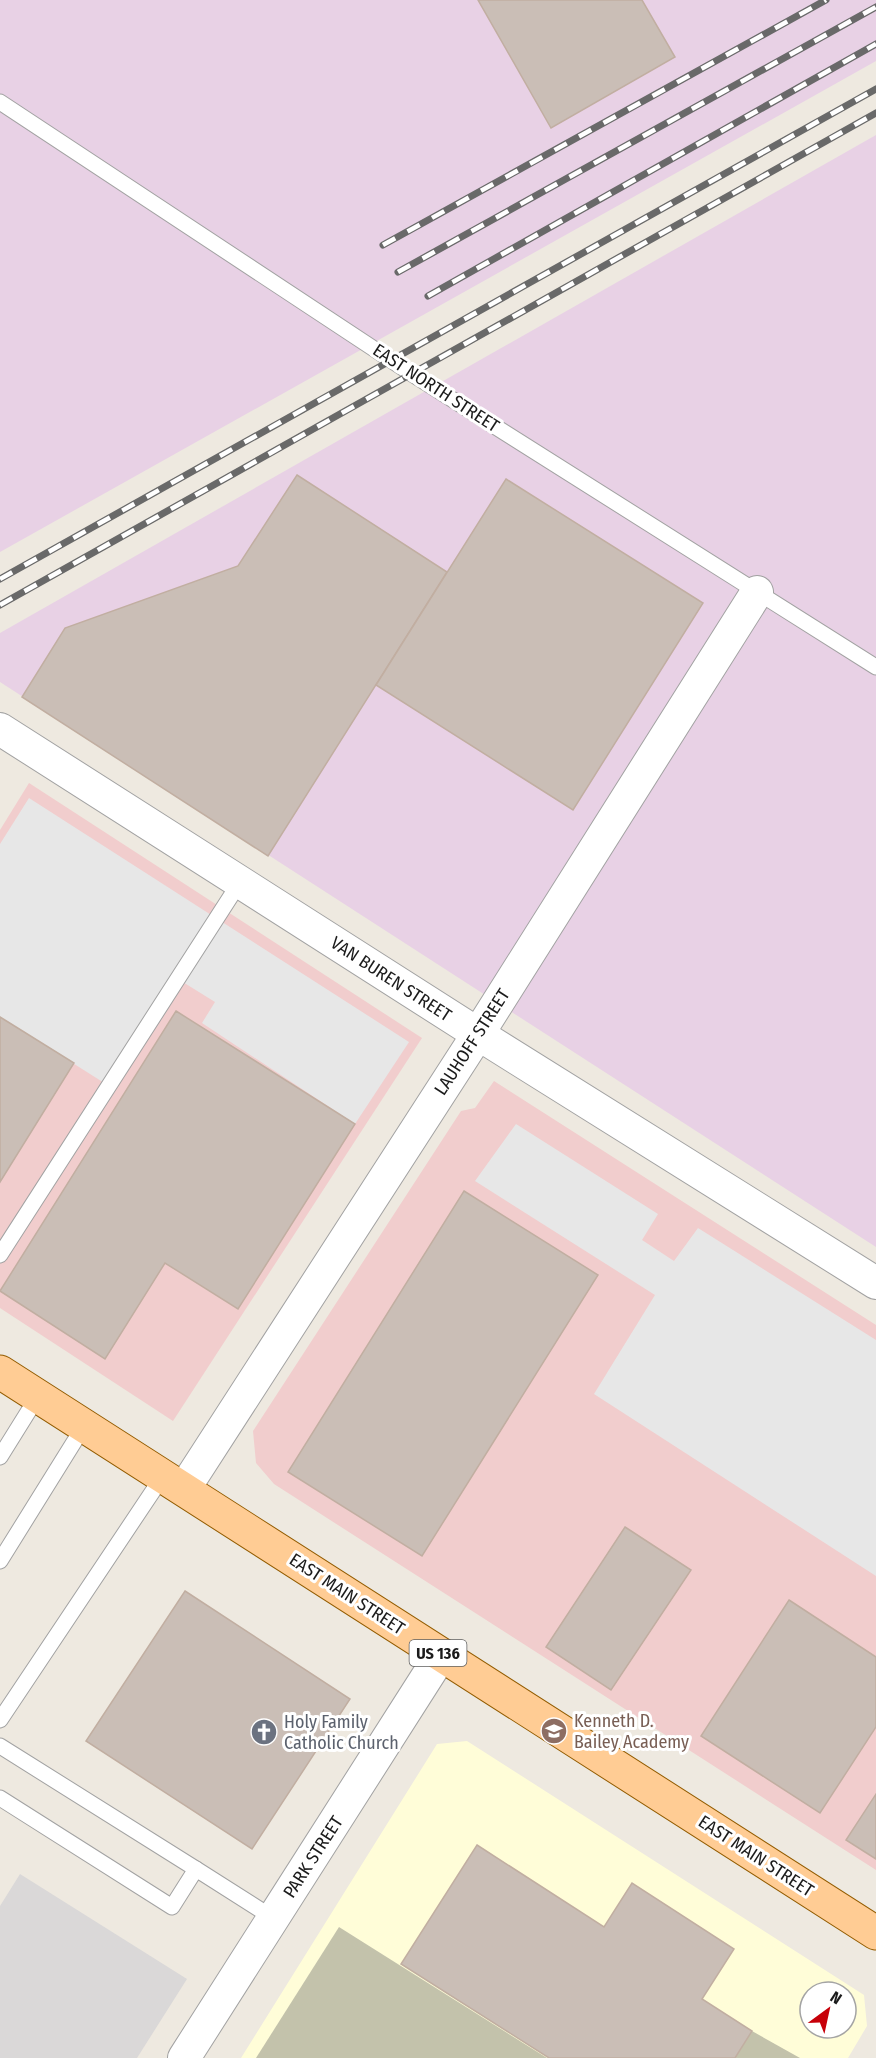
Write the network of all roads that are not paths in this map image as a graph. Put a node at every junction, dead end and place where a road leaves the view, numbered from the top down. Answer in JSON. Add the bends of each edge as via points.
{"nodes":[{"id":1,"x":0,"y":102,"type":"edge"},
{"id":2,"x":757,"y":592,"type":"junction"},
{"id":3,"x":876,"y":667,"type":"edge"},
{"id":4,"x":3,"y":738,"type":"edge"},
{"id":5,"x":240,"y":882,"type":"junction"},
{"id":6,"x":478,"y":1034,"type":"junction"},
{"id":7,"x":0,"y":1255,"type":"edge"},
{"id":8,"x":876,"y":1283,"type":"edge"},
{"id":9,"x":0,"y":1372,"type":"edge"},
{"id":10,"x":38,"y":1396,"type":"junction"},
{"id":11,"x":84,"y":1426,"type":"junction"},
{"id":12,"x":0,"y":1457,"type":"edge"},
{"id":13,"x":173,"y":1483,"type":"junction"},
{"id":14,"x":0,"y":1561,"type":"edge"},
{"id":15,"x":441,"y":1655,"type":"junction"},
{"id":16,"x":0,"y":1720,"type":"edge"},
{"id":17,"x":0,"y":1746,"type":"edge"},
{"id":18,"x":0,"y":1798,"type":"edge"},
{"id":19,"x":196,"y":1869,"type":"junction"},
{"id":20,"x":273,"y":1918,"type":"junction"},
{"id":21,"x":876,"y":1933,"type":"edge"},
{"id":22,"x":184,"y":2058,"type":"edge"}],
"edges":[{"from":1,"to":2,"type":"lane","name":"EAST NORTH STREET","via":[[412,374]]},
{"from":2,"to":3,"type":"lane","name":"EAST NORTH STREET"},
{"from":2,"to":6,"type":"street","name":"LAUHOFF STREET"},
{"from":4,"to":5,"type":"street","name":"VAN BUREN STREET"},
{"from":5,"to":6,"type":"street","name":"VAN BUREN STREET"},
{"from":5,"to":7,"type":"lane"},
{"from":6,"to":8,"type":"street","name":"VAN BUREN STREET"},
{"from":6,"to":13,"type":"street","name":"LAUHOFF STREET"},
{"from":9,"to":10,"type":"main road","name":"EAST MAIN STREET","number":"US 136"},
{"from":10,"to":11,"type":"main road","name":"EAST MAIN STREET","number":"US 136"},
{"from":10,"to":12,"type":"lane"},
{"from":11,"to":13,"type":"main road","name":"EAST MAIN STREET","number":"US 136"},
{"from":11,"to":14,"type":"lane"},
{"from":13,"to":15,"type":"main road","name":"EAST MAIN STREET","number":"US 136"},
{"from":13,"to":16,"type":"lane"},
{"from":15,"to":20,"type":"street","name":"PARK STREET"},
{"from":15,"to":21,"type":"main road","name":"EAST MAIN STREET","number":"US 136"},
{"from":17,"to":19,"type":"lane"},
{"from":18,"to":19,"type":"lane","via":[[172,1907]]},
{"from":19,"to":20,"type":"lane"},
{"from":20,"to":22,"type":"street","name":"PARK STREET"}]}
